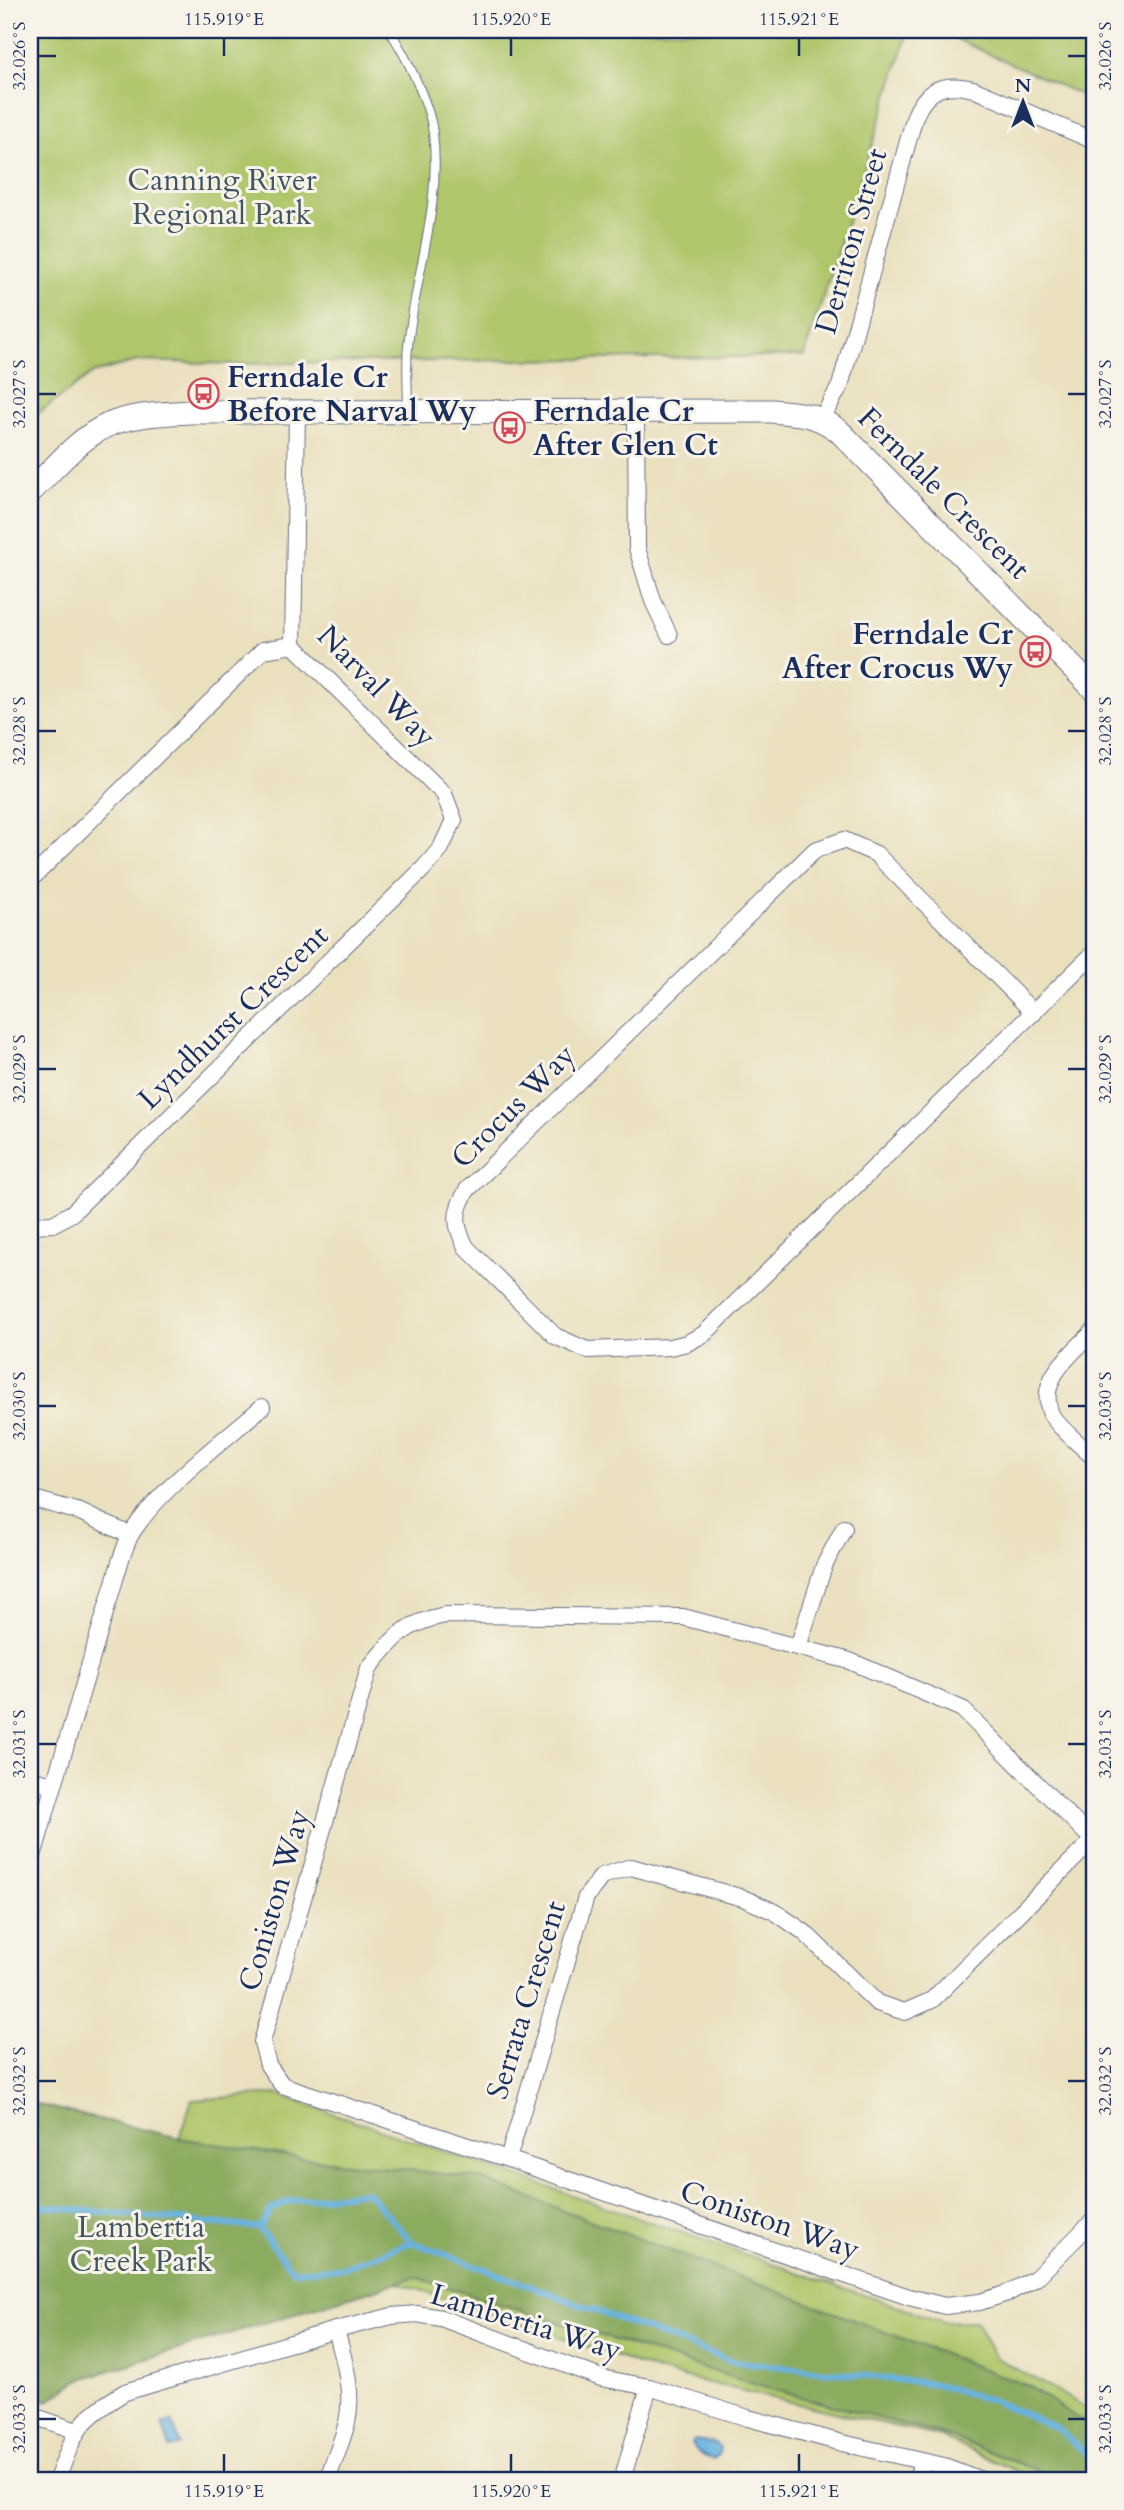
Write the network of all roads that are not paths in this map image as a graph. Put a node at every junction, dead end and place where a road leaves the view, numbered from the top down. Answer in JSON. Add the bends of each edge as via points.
{"nodes":[{"id":1,"x":389,"y":30,"type":"edge"},
{"id":2,"x":1094,"y":142,"type":"edge"},
{"id":3,"x":297,"y":412,"type":"junction"},
{"id":4,"x":408,"y":412,"type":"junction"},
{"id":5,"x":636,"y":412,"type":"junction"},
{"id":6,"x":822,"y":418,"type":"junction"},
{"id":7,"x":30,"y":492,"type":"edge"},
{"id":8,"x":669,"y":635,"type":"dead end"},
{"id":9,"x":293,"y":645,"type":"junction"},
{"id":10,"x":1094,"y":689,"type":"edge"},
{"id":11,"x":454,"y":820,"type":"joint"},
{"id":12,"x":30,"y":880,"type":"edge"},
{"id":13,"x":1094,"y":953,"type":"edge"},
{"id":14,"x":1034,"y":1013,"type":"junction"},
{"id":15,"x":30,"y":1225,"type":"edge"},
{"id":16,"x":1094,"y":1331,"type":"edge"},
{"id":17,"x":262,"y":1408,"type":"dead end"},
{"id":18,"x":1094,"y":1458,"type":"edge"},
{"id":19,"x":30,"y":1498,"type":"edge"},
{"id":20,"x":844,"y":1528,"type":"dead end"},
{"id":21,"x":130,"y":1535,"type":"junction"},
{"id":22,"x":798,"y":1647,"type":"junction"},
{"id":23,"x":30,"y":1779,"type":"edge"},
{"id":24,"x":53,"y":1785,"type":"junction"},
{"id":25,"x":1094,"y":1841,"type":"edge"},
{"id":26,"x":30,"y":1866,"type":"edge"},
{"id":27,"x":508,"y":2160,"type":"junction"},
{"id":28,"x":1094,"y":2220,"type":"edge"},
{"id":29,"x":336,"y":2330,"type":"junction"},
{"id":30,"x":649,"y":2386,"type":"junction"},
{"id":31,"x":30,"y":2414,"type":"edge"},
{"id":32,"x":77,"y":2431,"type":"junction"},
{"id":33,"x":923,"y":2462,"type":"junction"},
{"id":34,"x":57,"y":2480,"type":"edge"},
{"id":35,"x":327,"y":2480,"type":"edge"},
{"id":36,"x":622,"y":2480,"type":"edge"},
{"id":37,"x":916,"y":2480,"type":"edge"},
{"id":38,"x":981,"y":2480,"type":"edge"}],
"edges":[{"from":1,"to":4,"type":"lane","via":[[423,98],[433,130],[436,166],[408,346]]},
{"from":2,"to":6,"type":"street","name":"Derriton Street","via":[[973,89],[955,85],[922,100],[840,386]]},
{"from":3,"to":4,"type":"street","name":"Ferndale Crescent"},
{"from":3,"to":7,"type":"street","name":"Ferndale Crescent","via":[[188,412],[129,418],[90,435]]},
{"from":3,"to":9,"type":"street","name":"Narval Way"},
{"from":4,"to":5,"type":"street","name":"Ferndale Crescent"},
{"from":5,"to":6,"type":"street","name":"Ferndale Crescent","via":[[772,411]]},
{"from":5,"to":8,"type":"street","via":[[637,548]]},
{"from":6,"to":10,"type":"street","name":"Ferndale Crescent"},
{"from":9,"to":11,"type":"street","name":"Narval Way","via":[[444,794]]},
{"from":9,"to":12,"type":"street","via":[[263,650]]},
{"from":11,"to":15,"type":"street","name":"Lyndhurst Crescent","via":[[441,848],[423,869],[72,1213],[53,1224]]},
{"from":13,"to":14,"type":"street","name":"Crocus Way"},
{"from":14,"to":14,"type":"street","name":"Crocus Way","via":[[704,1334],[687,1343],[587,1350],[555,1336],[466,1247],[459,1234],[456,1209],[467,1190],[815,850],[844,841],[876,854]]},
{"from":16,"to":18,"type":"street","via":[[1057,1369],[1047,1391],[1051,1416]]},
{"from":17,"to":21,"type":"street","via":[[179,1480]]},
{"from":19,"to":21,"type":"street","via":[[80,1512]]},
{"from":20,"to":22,"type":"street","via":[[824,1566]]},
{"from":21,"to":24,"type":"street"},
{"from":22,"to":25,"type":"street","name":"Coniston Way","via":[[850,1661],[962,1709]]},
{"from":22,"to":27,"type":"street","name":"Coniston Way","via":[[682,1617],[445,1615],[401,1630],[369,1668],[262,2042],[268,2065],[282,2085]]},
{"from":23,"to":24,"type":"street"},
{"from":24,"to":26,"type":"street"},
{"from":25,"to":27,"type":"street","name":"Serrata Crescent","via":[[932,2000],[905,2012],[877,2003],[804,1932],[775,1912],[743,1898],[631,1867],[602,1876],[586,1897]]},
{"from":27,"to":28,"type":"street","name":"Coniston Way","via":[[945,2306],[980,2302],[1036,2278]]},
{"from":29,"to":30,"type":"street","name":"Lambertia Way","via":[[392,2316],[441,2318],[601,2378]]},
{"from":29,"to":32,"type":"street","name":"Lambertia Way","via":[[125,2392],[94,2411]]},
{"from":29,"to":35,"type":"street","via":[[349,2401],[347,2422]]},
{"from":30,"to":33,"type":"street","name":"Lambertia Way","via":[[748,2418]]},
{"from":30,"to":36,"type":"street"},
{"from":31,"to":32,"type":"street"},
{"from":32,"to":34,"type":"street","name":"Lambertia Way"},
{"from":33,"to":37,"type":"street"},
{"from":33,"to":38,"type":"street","name":"Lambertia Way"}]}
